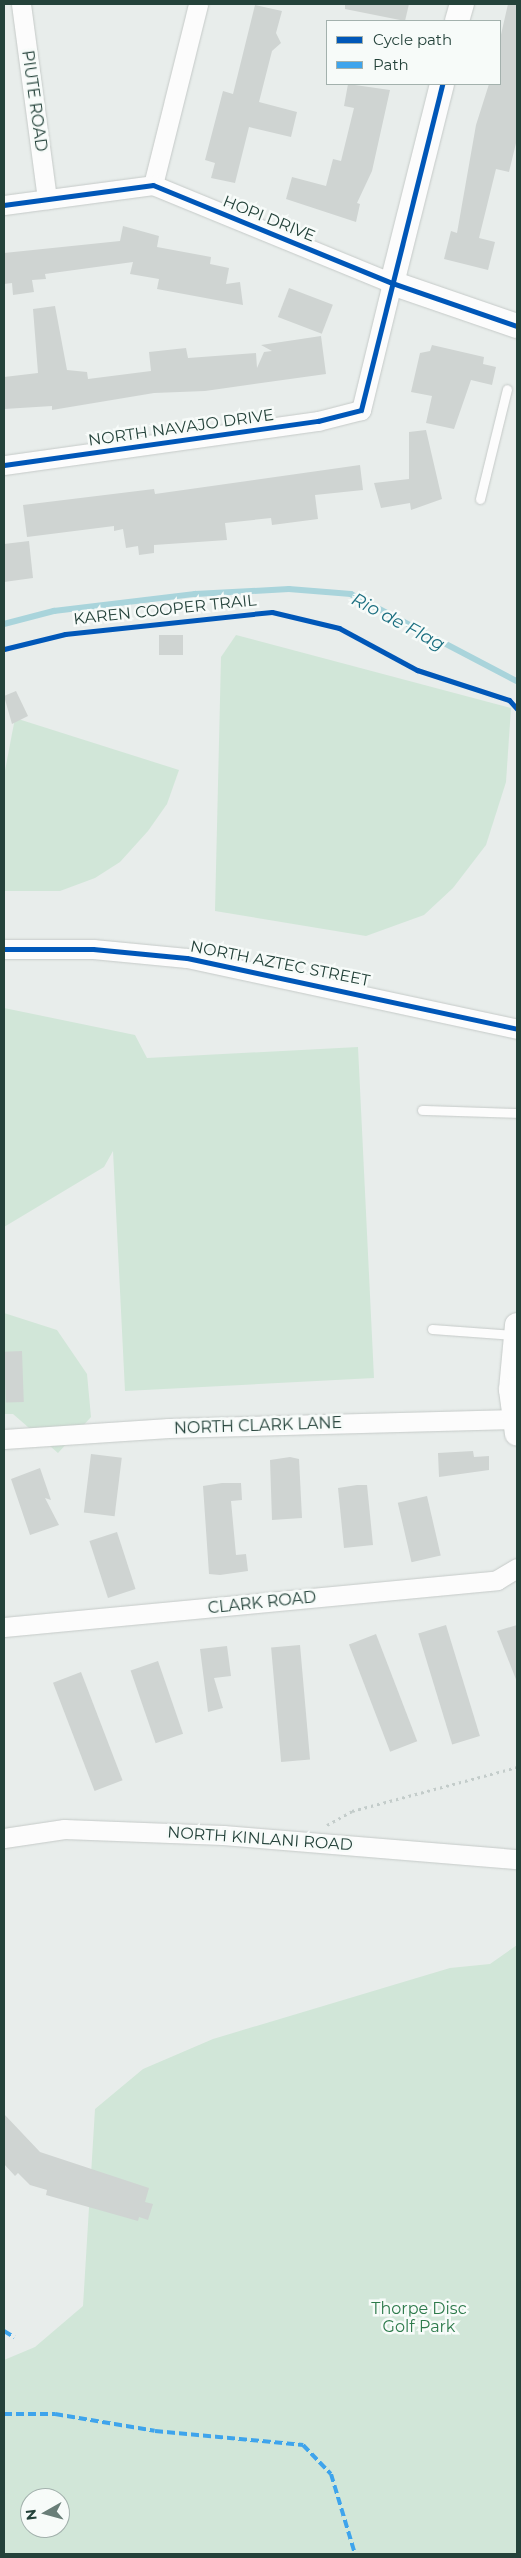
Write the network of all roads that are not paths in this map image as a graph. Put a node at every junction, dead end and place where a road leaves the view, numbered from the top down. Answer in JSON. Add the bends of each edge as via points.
{"nodes":[{"id":1,"x":21,"y":4,"type":"edge"},
{"id":2,"x":198,"y":4,"type":"edge"},
{"id":3,"x":462,"y":4,"type":"edge"},
{"id":4,"x":458,"y":20,"type":"edge"},
{"id":5,"x":442,"y":85,"type":"edge"},
{"id":6,"x":153,"y":185,"type":"junction"},
{"id":7,"x":47,"y":198,"type":"junction"},
{"id":8,"x":4,"y":205,"type":"edge"},
{"id":9,"x":392,"y":283,"type":"junction"},
{"id":10,"x":517,"y":326,"type":"edge"},
{"id":11,"x":507,"y":389,"type":"dead end"},
{"id":12,"x":4,"y":466,"type":"edge"},
{"id":13,"x":480,"y":499,"type":"dead end"},
{"id":14,"x":4,"y":949,"type":"edge"},
{"id":15,"x":517,"y":1029,"type":"edge"},
{"id":16,"x":422,"y":1110,"type":"dead end"},
{"id":17,"x":517,"y":1113,"type":"edge"},
{"id":18,"x":432,"y":1329,"type":"dead end"},
{"id":19,"x":517,"y":1330,"type":"edge"},
{"id":20,"x":515,"y":1427,"type":"edge"},
{"id":21,"x":4,"y":1438,"type":"edge"},
{"id":22,"x":517,"y":1568,"type":"edge"},
{"id":23,"x":4,"y":1626,"type":"edge"},
{"id":24,"x":4,"y":1838,"type":"edge"},
{"id":25,"x":517,"y":1859,"type":"edge"}],
"edges":[{"from":1,"to":7,"type":"street","name":"PIUTE ROAD"},
{"from":2,"to":6,"type":"street"},
{"from":3,"to":4,"type":"street"},
{"from":5,"to":9,"type":"street"},
{"from":6,"to":7,"type":"street","name":"HOPI DRIVE"},
{"from":6,"to":9,"type":"street","name":"HOPI DRIVE"},
{"from":7,"to":8,"type":"street","name":"HOPI DRIVE"},
{"from":9,"to":10,"type":"street","name":"HOPI DRIVE"},
{"from":9,"to":12,"type":"street","name":"NORTH NAVAJO DRIVE","via":[[361,410],[318,421]]},
{"from":11,"to":13,"type":"lane"},
{"from":14,"to":15,"type":"street","name":"NORTH AZTEC STREET","via":[[93,949],[187,958]]},
{"from":16,"to":17,"type":"lane"},
{"from":18,"to":19,"type":"lane"},
{"from":19,"to":20,"type":"street","via":[[511,1390]]},
{"from":20,"to":21,"type":"street","name":"NORTH CLARK LANE","via":[[169,1428]]},
{"from":22,"to":23,"type":"street","name":"CLARK ROAD","via":[[497,1580]]},
{"from":24,"to":25,"type":"street","name":"NORTH KINLANI ROAD","via":[[64,1829],[223,1835]]}]}
